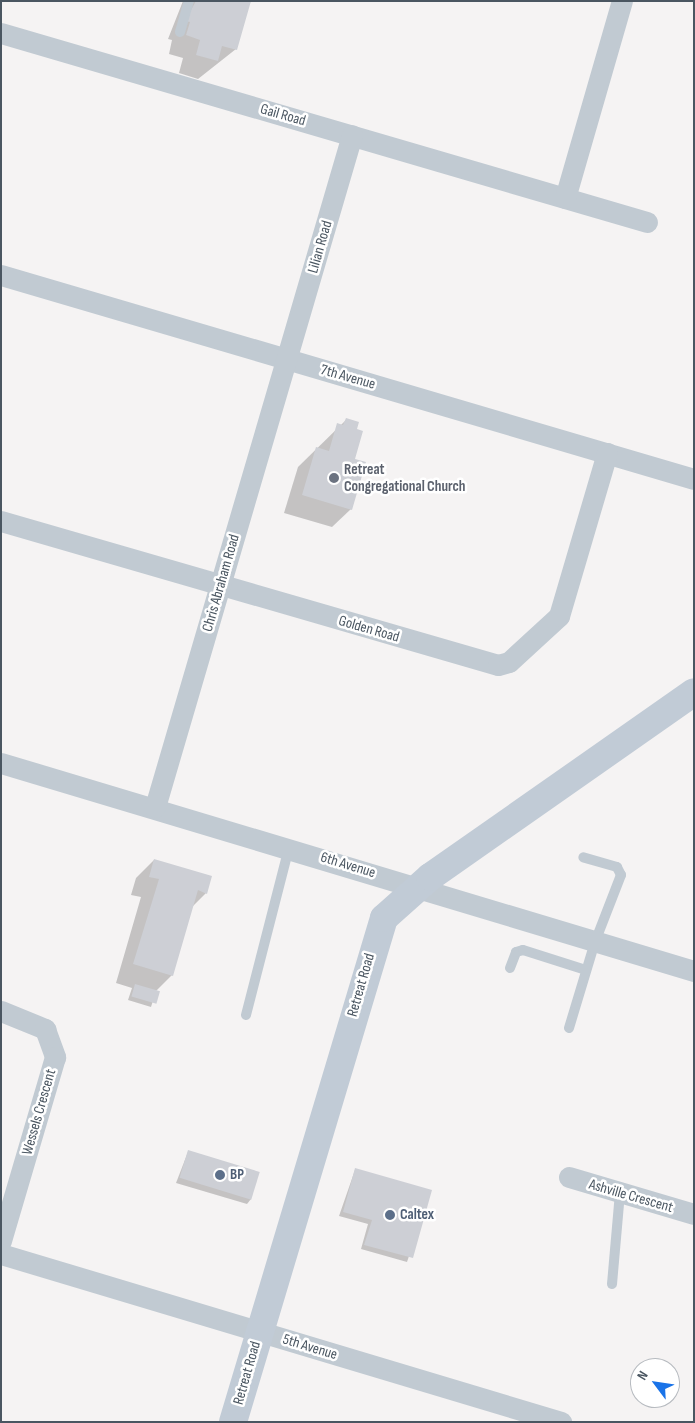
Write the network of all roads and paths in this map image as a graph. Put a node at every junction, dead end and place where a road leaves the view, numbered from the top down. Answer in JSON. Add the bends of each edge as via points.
{"nodes":[{"id":1,"x":189,"y":1,"type":"edge"},
{"id":2,"x":622,"y":1,"type":"edge"},
{"id":3,"x":180,"y":32,"type":"dead end"},
{"id":4,"x":1,"y":33,"type":"edge"},
{"id":5,"x":352,"y":135,"type":"junction"},
{"id":6,"x":565,"y":198,"type":"junction"},
{"id":7,"x":647,"y":222,"type":"dead end"},
{"id":8,"x":1,"y":275,"type":"edge"},
{"id":9,"x":287,"y":359,"type":"junction"},
{"id":10,"x":607,"y":453,"type":"junction"},
{"id":11,"x":694,"y":479,"type":"edge"},
{"id":12,"x":1,"y":521,"type":"edge"},
{"id":13,"x":220,"y":585,"type":"junction"},
{"id":14,"x":694,"y":692,"type":"edge"},
{"id":15,"x":1,"y":763,"type":"edge"},
{"id":16,"x":155,"y":807,"type":"junction"},
{"id":17,"x":289,"y":848,"type":"junction"},
{"id":18,"x":582,"y":857,"type":"dead end"},
{"id":19,"x":416,"y":888,"type":"junction"},
{"id":20,"x":595,"y":942,"type":"junction"},
{"id":21,"x":510,"y":968,"type":"dead end"},
{"id":22,"x":586,"y":970,"type":"junction"},
{"id":23,"x":694,"y":971,"type":"edge"},
{"id":24,"x":1,"y":1011,"type":"edge"},
{"id":25,"x":246,"y":1016,"type":"dead end"},
{"id":26,"x":569,"y":1028,"type":"dead end"},
{"id":27,"x":569,"y":1178,"type":"dead end"},
{"id":28,"x":620,"y":1193,"type":"junction"},
{"id":29,"x":694,"y":1214,"type":"edge"},
{"id":30,"x":1,"y":1241,"type":"edge"},
{"id":31,"x":1,"y":1254,"type":"edge"},
{"id":32,"x":612,"y":1284,"type":"dead end"},
{"id":33,"x":259,"y":1333,"type":"junction"},
{"id":34,"x":233,"y":1422,"type":"edge"},
{"id":35,"x":561,"y":1422,"type":"edge"}],
"edges":[{"from":1,"to":3,"type":"lane"},
{"from":2,"to":6,"type":"street"},
{"from":4,"to":5,"type":"street","name":"Gail Road"},
{"from":5,"to":6,"type":"street","name":"Gail Road"},
{"from":5,"to":9,"type":"street","name":"Lilian Road"},
{"from":6,"to":7,"type":"street","name":"Gail Road"},
{"from":8,"to":9,"type":"street","name":"7th Avenue"},
{"from":9,"to":10,"type":"street","name":"7th Avenue"},
{"from":9,"to":13,"type":"street","name":"Chris Abraham Road"},
{"from":10,"to":11,"type":"street","name":"7th Avenue"},
{"from":10,"to":13,"type":"street","name":"Golden Road","via":[[559,616],[549,629],[502,664],[487,664]]},
{"from":12,"to":13,"type":"street","name":"Golden Road"},
{"from":13,"to":16,"type":"street","name":"Chris Abraham Road"},
{"from":14,"to":19,"type":"main road","name":"Retreat Road"},
{"from":15,"to":16,"type":"street","name":"6th Avenue"},
{"from":16,"to":17,"type":"street","name":"6th Avenue"},
{"from":17,"to":19,"type":"street","name":"6th Avenue"},
{"from":17,"to":25,"type":"lane"},
{"from":18,"to":20,"type":"lane","via":[[621,872],[610,911]]},
{"from":19,"to":20,"type":"street","name":"6th Avenue"},
{"from":19,"to":33,"type":"main road","name":"Retreat Road","via":[[396,903],[377,930]]},
{"from":20,"to":22,"type":"lane"},
{"from":20,"to":23,"type":"street","name":"6th Avenue"},
{"from":21,"to":22,"type":"lane","via":[[516,952],[523,950]]},
{"from":22,"to":26,"type":"lane"},
{"from":24,"to":30,"type":"street","name":"Wessels Crescent","via":[[45,1029],[55,1057]]},
{"from":27,"to":28,"type":"street","name":"Ashville Crescent"},
{"from":28,"to":29,"type":"street","name":"Ashville Crescent"},
{"from":28,"to":32,"type":"lane"},
{"from":31,"to":33,"type":"street","name":"5th Avenue"},
{"from":33,"to":34,"type":"main road","name":"Retreat Road"},
{"from":33,"to":35,"type":"street","name":"5th Avenue"}]}
